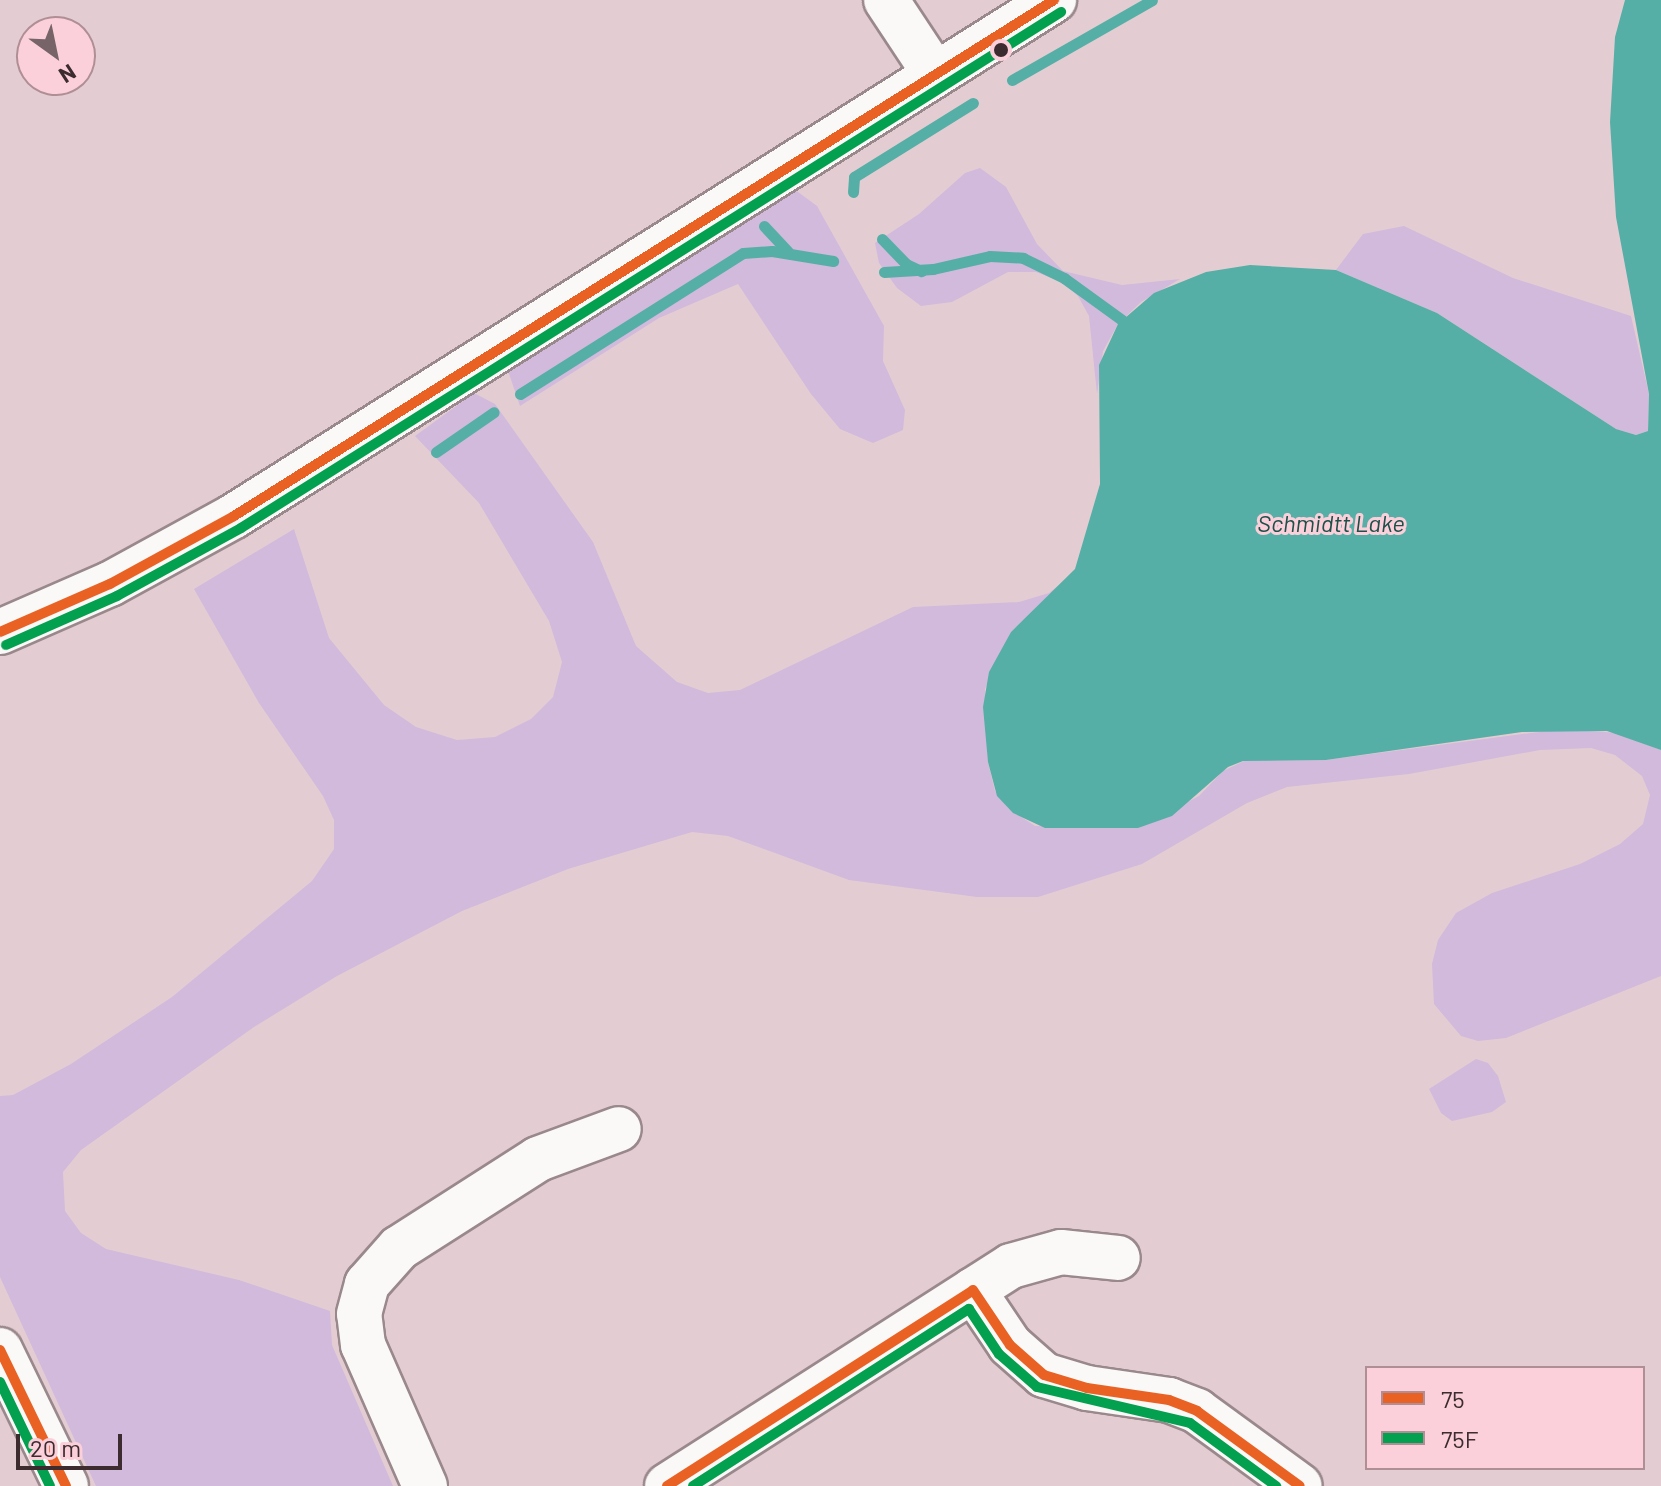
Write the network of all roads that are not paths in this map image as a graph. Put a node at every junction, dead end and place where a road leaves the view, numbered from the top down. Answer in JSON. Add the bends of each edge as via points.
{"nodes":[{"id":1,"x":886,"y":0,"type":"edge"},
{"id":2,"x":1054,"y":0,"type":"edge"},
{"id":3,"x":935,"y":74,"type":"junction"},
{"id":4,"x":0,"y":632,"type":"edge"},
{"id":5,"x":619,"y":1129,"type":"dead end"},
{"id":6,"x":1118,"y":1258,"type":"dead end"},
{"id":7,"x":973,"y":1290,"type":"junction"},
{"id":8,"x":0,"y":1350,"type":"edge"},
{"id":9,"x":66,"y":1486,"type":"edge"},
{"id":10,"x":425,"y":1486,"type":"edge"},
{"id":11,"x":667,"y":1486,"type":"edge"},
{"id":12,"x":1300,"y":1486,"type":"edge"}],
"edges":[{"from":1,"to":3,"type":"street"},
{"from":2,"to":3,"type":"street"},
{"from":3,"to":4,"type":"street","via":[[234,516],[110,584]]},
{"from":5,"to":10,"type":"street","via":[[538,1159],[399,1248],[367,1284],[359,1314],[363,1345]]},
{"from":6,"to":7,"type":"street","via":[[1085,1252],[1039,1255]]},
{"from":7,"to":11,"type":"street"},
{"from":7,"to":12,"type":"street","via":[[1010,1345],[1044,1375],[1087,1388],[1169,1400],[1197,1411]]},
{"from":8,"to":9,"type":"street"}]}
